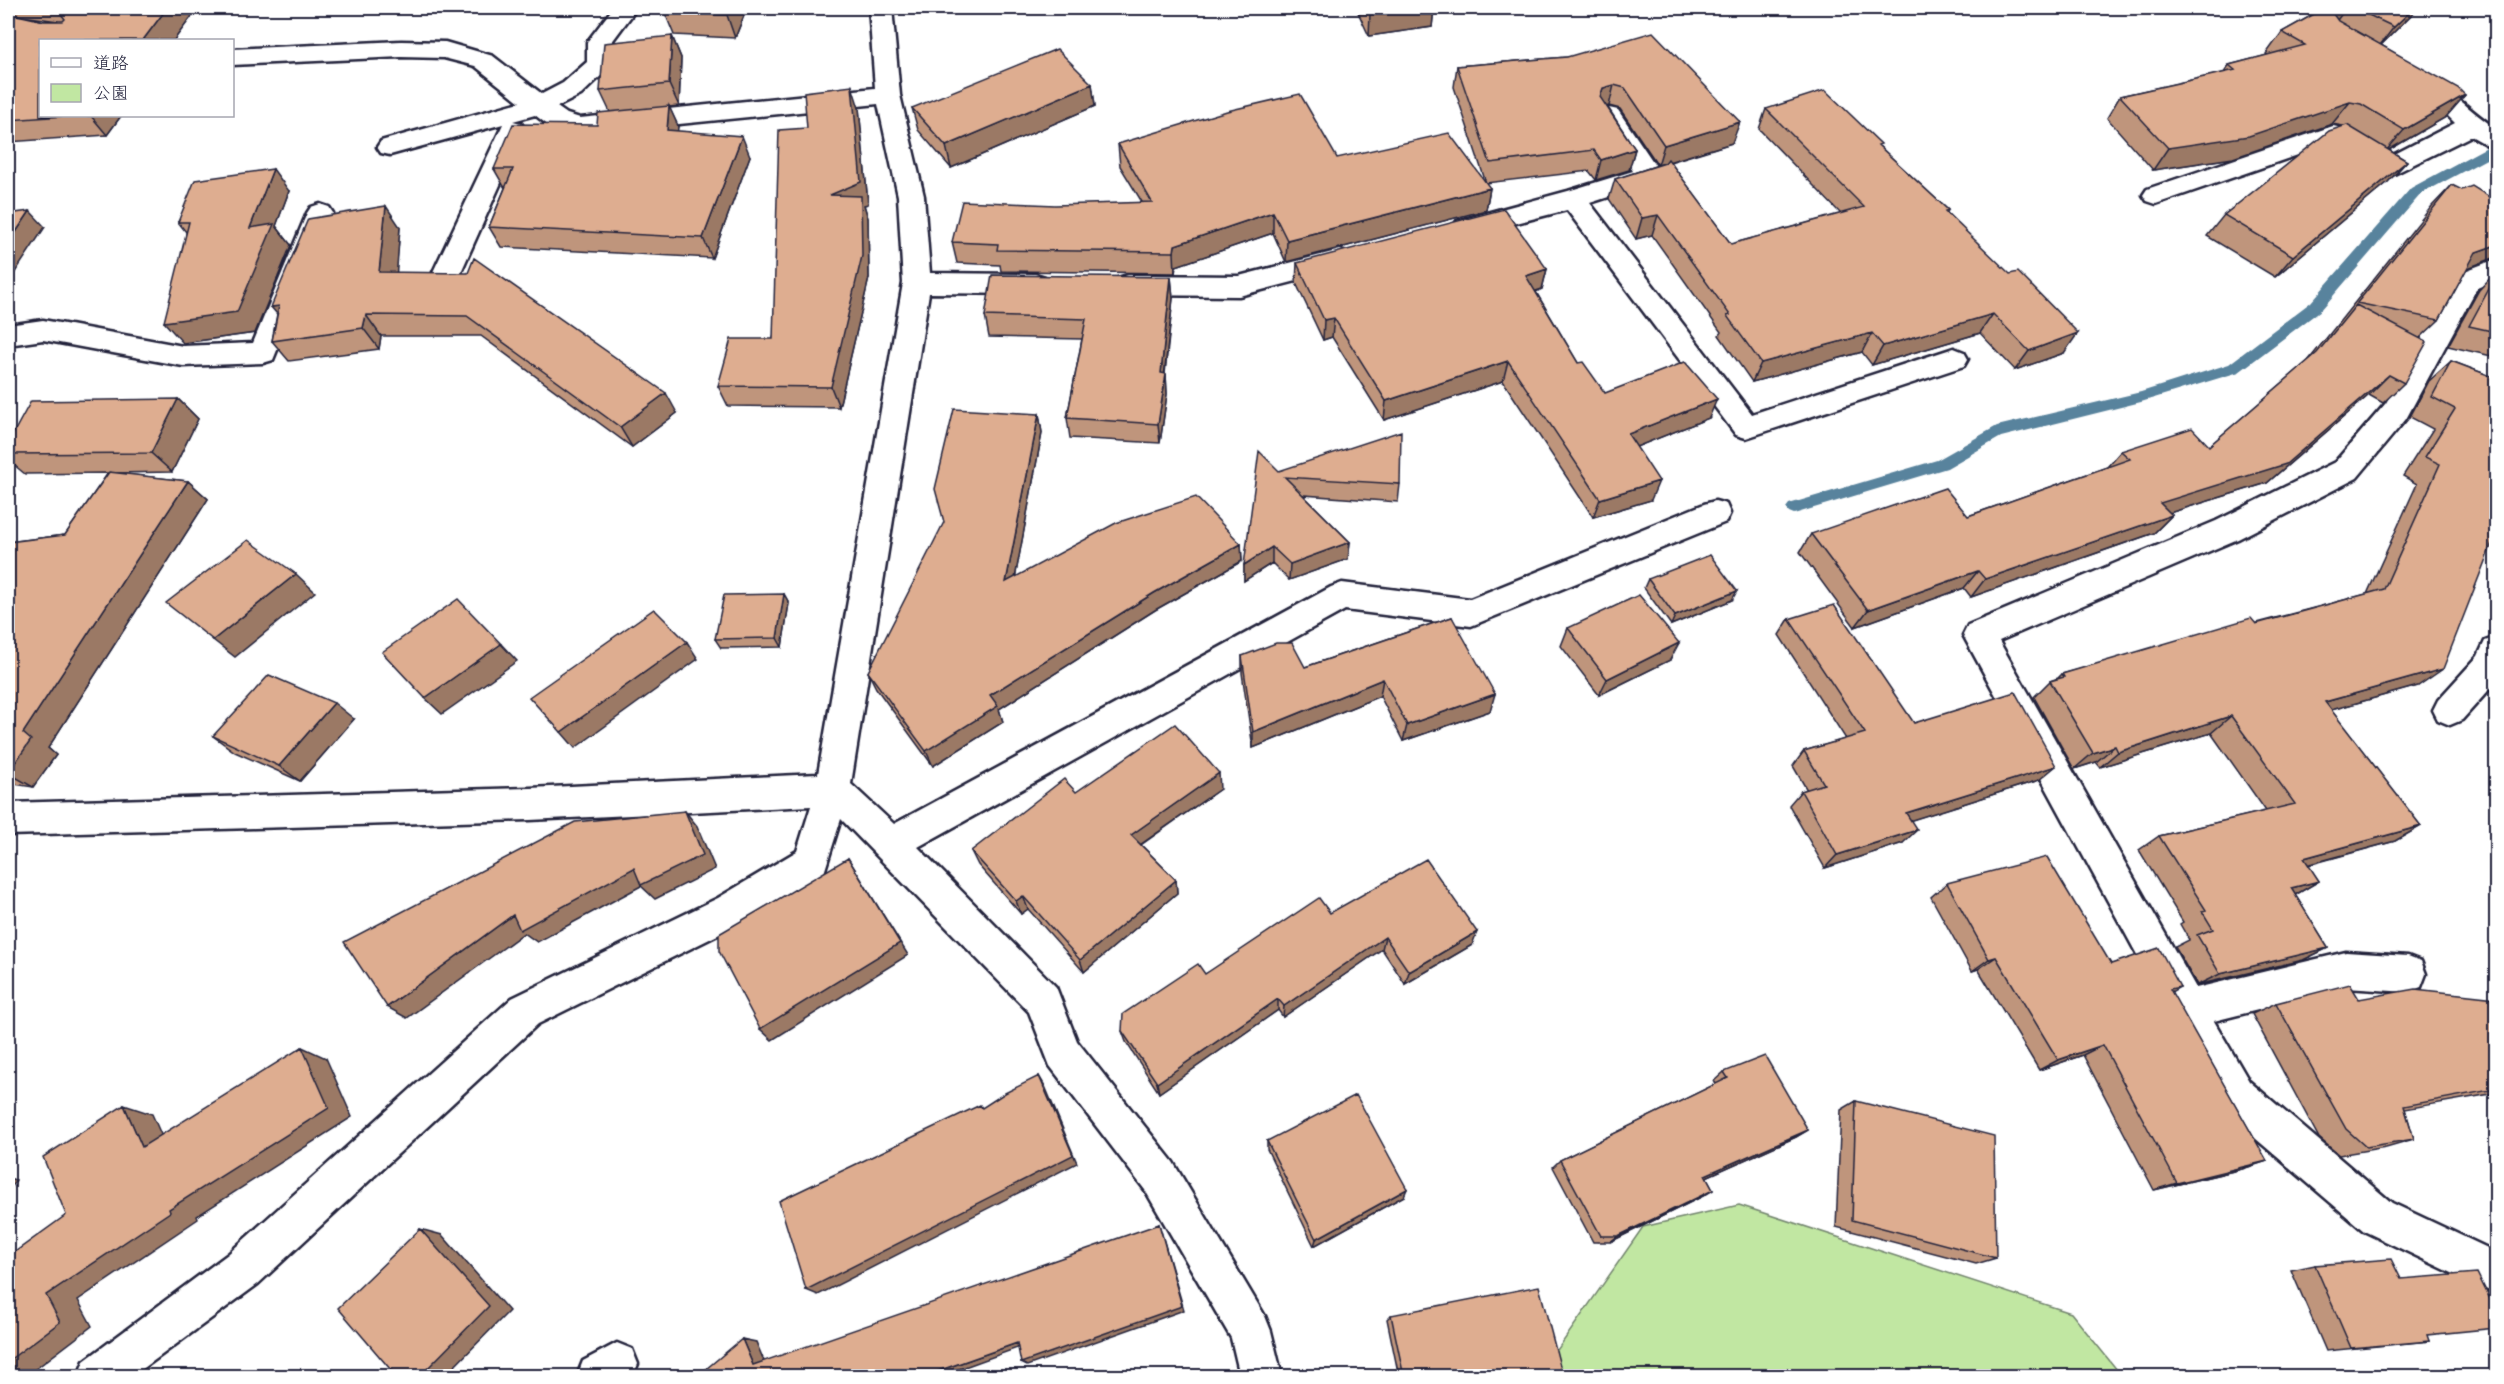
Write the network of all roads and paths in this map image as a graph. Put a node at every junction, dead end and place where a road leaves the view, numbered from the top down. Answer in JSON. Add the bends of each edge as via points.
{"nodes":[{"id":1,"x":625,"y":8,"type":"edge"},
{"id":2,"x":881,"y":8,"type":"edge"},
{"id":3,"x":2305,"y":8,"type":"edge"},
{"id":4,"x":2318,"y":22,"type":"edge"},
{"id":5,"x":234,"y":57,"type":"edge"},
{"id":6,"x":2400,"y":74,"type":"edge"},
{"id":7,"x":888,"y":96,"type":"junction"},
{"id":8,"x":530,"y":108,"type":"junction"},
{"id":9,"x":1609,"y":116,"type":"edge"},
{"id":10,"x":2472,"y":125,"type":"junction"},
{"id":11,"x":2496,"y":139,"type":"edge"},
{"id":12,"x":390,"y":147,"type":"dead end"},
{"id":13,"x":2156,"y":195,"type":"dead end"},
{"id":14,"x":1573,"y":198,"type":"junction"},
{"id":15,"x":320,"y":213,"type":"dead end"},
{"id":16,"x":1446,"y":232,"type":"edge"},
{"id":17,"x":1365,"y":253,"type":"edge"},
{"id":18,"x":2496,"y":269,"type":"edge"},
{"id":19,"x":447,"y":272,"type":"edge"},
{"id":20,"x":917,"y":283,"type":"junction"},
{"id":21,"x":1060,"y":285,"type":"edge"},
{"id":22,"x":1107,"y":285,"type":"edge"},
{"id":23,"x":8,"y":335,"type":"edge"},
{"id":24,"x":1954,"y":359,"type":"dead end"},
{"id":25,"x":1715,"y":513,"type":"dead end"},
{"id":26,"x":2496,"y":651,"type":"edge"},
{"id":27,"x":2450,"y":710,"type":"dead end"},
{"id":28,"x":833,"y":789,"type":"junction"},
{"id":29,"x":8,"y":819,"type":"edge"},
{"id":30,"x":891,"y":844,"type":"junction"},
{"id":31,"x":2408,"y":974,"type":"dead end"},
{"id":32,"x":2187,"y":1009,"type":"junction"},
{"id":33,"x":2496,"y":1273,"type":"edge"},
{"id":34,"x":99,"y":1377,"type":"edge"},
{"id":35,"x":1261,"y":1377,"type":"edge"}],
"edges":[{"from":1,"to":8,"type":"street","via":[[599,42],[599,64],[572,89]]},
{"from":2,"to":7,"type":"street"},
{"from":3,"to":4,"type":"path"},
{"from":5,"to":8,"type":"street","via":[[445,50],[484,62]]},
{"from":6,"to":10,"type":"street","via":[[2449,102]]},
{"from":7,"to":8,"type":"street","via":[[580,126]]},
{"from":7,"to":20,"type":"street","via":[[911,196]]},
{"from":8,"to":12,"type":"street"},
{"from":8,"to":19,"type":"street"},
{"from":9,"to":14,"type":"street","via":[[1649,175]]},
{"from":10,"to":11,"type":"street"},
{"from":10,"to":13,"type":"street","via":[[2388,168],[2333,134]]},
{"from":14,"to":16,"type":"street"},
{"from":14,"to":24,"type":"street","via":[[1746,427]]},
{"from":15,"to":23,"type":"street","via":[[263,354],[183,356],[44,330]]},
{"from":17,"to":22,"type":"street","via":[[1239,286]]},
{"from":18,"to":32,"type":"street","via":[[2467,281],[2396,411],[2346,470],[2227,530],[1978,635]]},
{"from":20,"to":21,"type":"street"},
{"from":20,"to":28,"type":"street"},
{"from":25,"to":30,"type":"street","via":[[1472,613],[1342,596]]},
{"from":26,"to":27,"type":"street","via":[[2493,663]]},
{"from":28,"to":29,"type":"street","via":[[530,804]]},
{"from":28,"to":30,"type":"street"},
{"from":28,"to":34,"type":"street","via":[[811,861],[731,910],[525,1011],[243,1269]]},
{"from":30,"to":35,"type":"street","via":[[1042,1000],[1063,1053],[1160,1176],[1250,1330]]},
{"from":31,"to":32,"type":"street","via":[[2346,970]]},
{"from":32,"to":33,"type":"street","via":[[2235,1095],[2378,1217]]}]}
